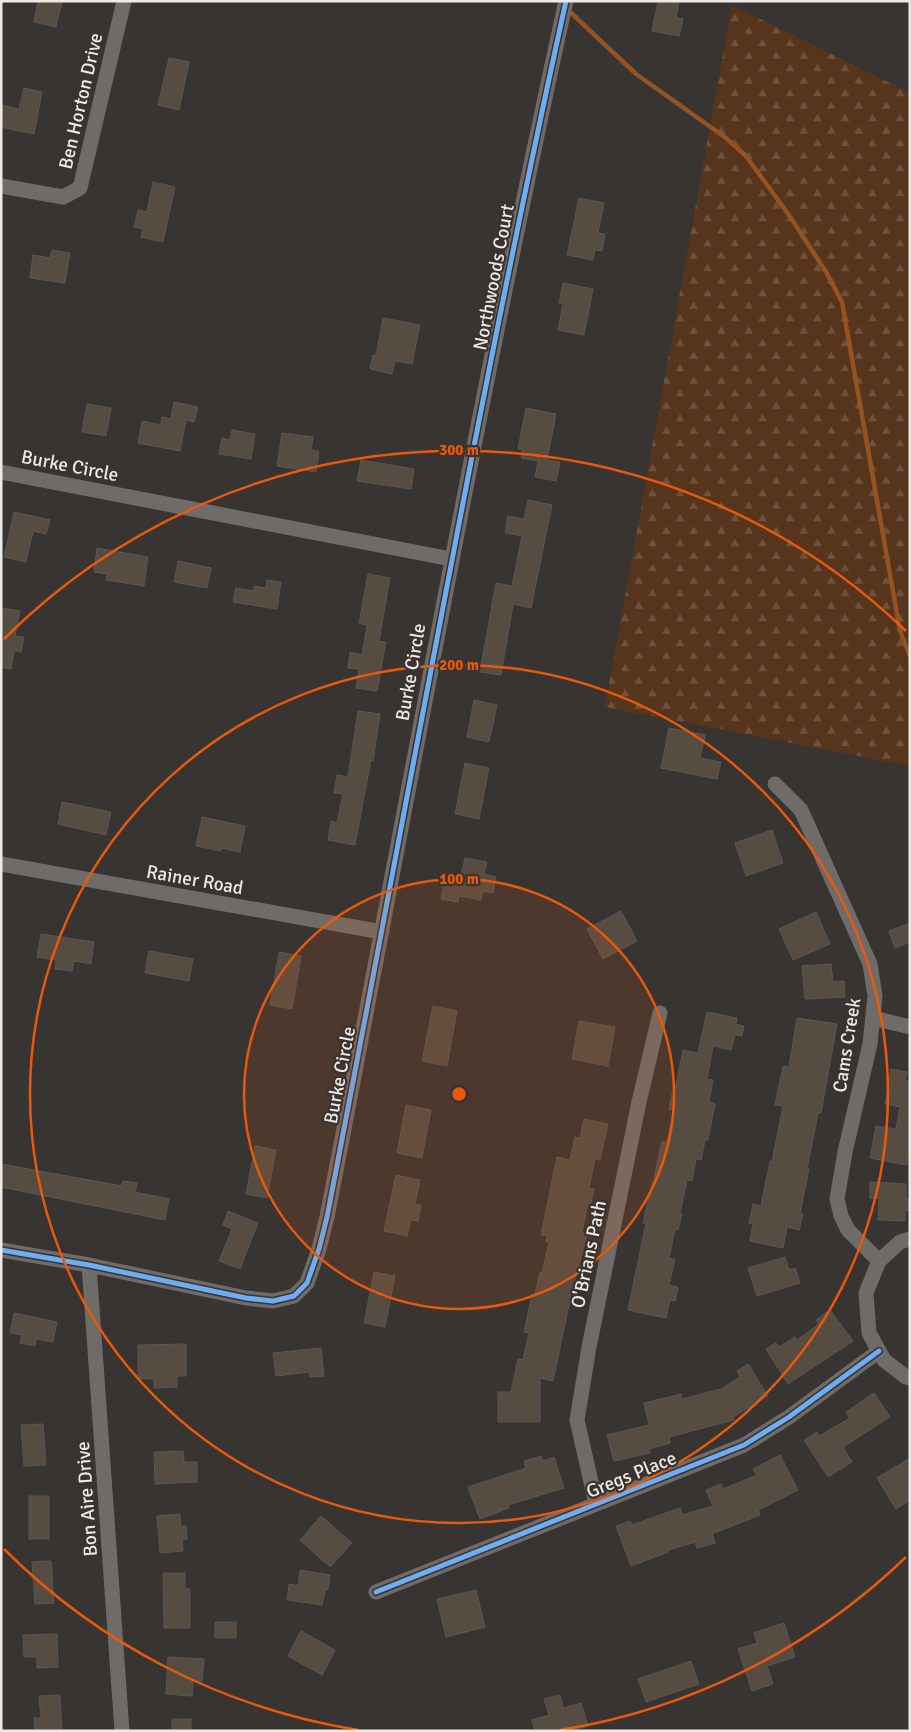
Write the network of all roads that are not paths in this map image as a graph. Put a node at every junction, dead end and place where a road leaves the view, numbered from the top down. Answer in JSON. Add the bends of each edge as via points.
{"nodes":[{"id":1,"x":124,"y":1,"type":"edge"},
{"id":2,"x":566,"y":1,"type":"edge"},
{"id":3,"x":1,"y":186,"type":"edge"},
{"id":4,"x":1,"y":472,"type":"edge"},
{"id":5,"x":451,"y":559,"type":"junction"},
{"id":6,"x":774,"y":784,"type":"dead end"},
{"id":7,"x":1,"y":864,"type":"edge"},
{"id":8,"x":382,"y":932,"type":"junction"},
{"id":9,"x":660,"y":1013,"type":"dead end"},
{"id":10,"x":873,"y":1018,"type":"junction"},
{"id":11,"x":910,"y":1027,"type":"edge"},
{"id":12,"x":910,"y":1239,"type":"edge"},
{"id":13,"x":1,"y":1250,"type":"edge"},
{"id":14,"x":879,"y":1261,"type":"junction"},
{"id":15,"x":89,"y":1265,"type":"junction"},
{"id":16,"x":879,"y":1351,"type":"junction"},
{"id":17,"x":910,"y":1378,"type":"edge"},
{"id":18,"x":596,"y":1504,"type":"junction"},
{"id":19,"x":376,"y":1592,"type":"dead end"},
{"id":20,"x":122,"y":1731,"type":"edge"}],
"edges":[{"from":1,"to":3,"type":"street","name":"Ben Horton Drive","via":[[80,188],[63,197]]},
{"from":2,"to":5,"type":"street","name":"Northwoods Court"},
{"from":4,"to":5,"type":"street","name":"Burke Circle"},
{"from":5,"to":8,"type":"street","name":"Burke Circle"},
{"from":6,"to":10,"type":"street","name":"Cams Creek","via":[[801,810],[870,964],[875,996]]},
{"from":7,"to":8,"type":"street","name":"Rainer Road"},
{"from":8,"to":15,"type":"street","name":"Burke Circle","via":[[327,1217],[307,1282],[294,1296],[273,1301]]},
{"from":9,"to":18,"type":"street","name":"O'Brians Path","via":[[589,1347],[577,1420]]},
{"from":10,"to":11,"type":"street"},
{"from":10,"to":14,"type":"street","name":"Cams Creek","via":[[837,1199],[848,1230]]},
{"from":12,"to":14,"type":"street","via":[[900,1242]]},
{"from":13,"to":15,"type":"street","name":"Burke Circle"},
{"from":14,"to":16,"type":"street","via":[[866,1293],[869,1333]]},
{"from":15,"to":20,"type":"street","name":"Bon Aire Drive"},
{"from":16,"to":17,"type":"street","via":[[884,1360]]},
{"from":16,"to":18,"type":"street","name":"Gregs Place","via":[[744,1445]]},
{"from":18,"to":19,"type":"street","name":"Gregs Place"}]}
